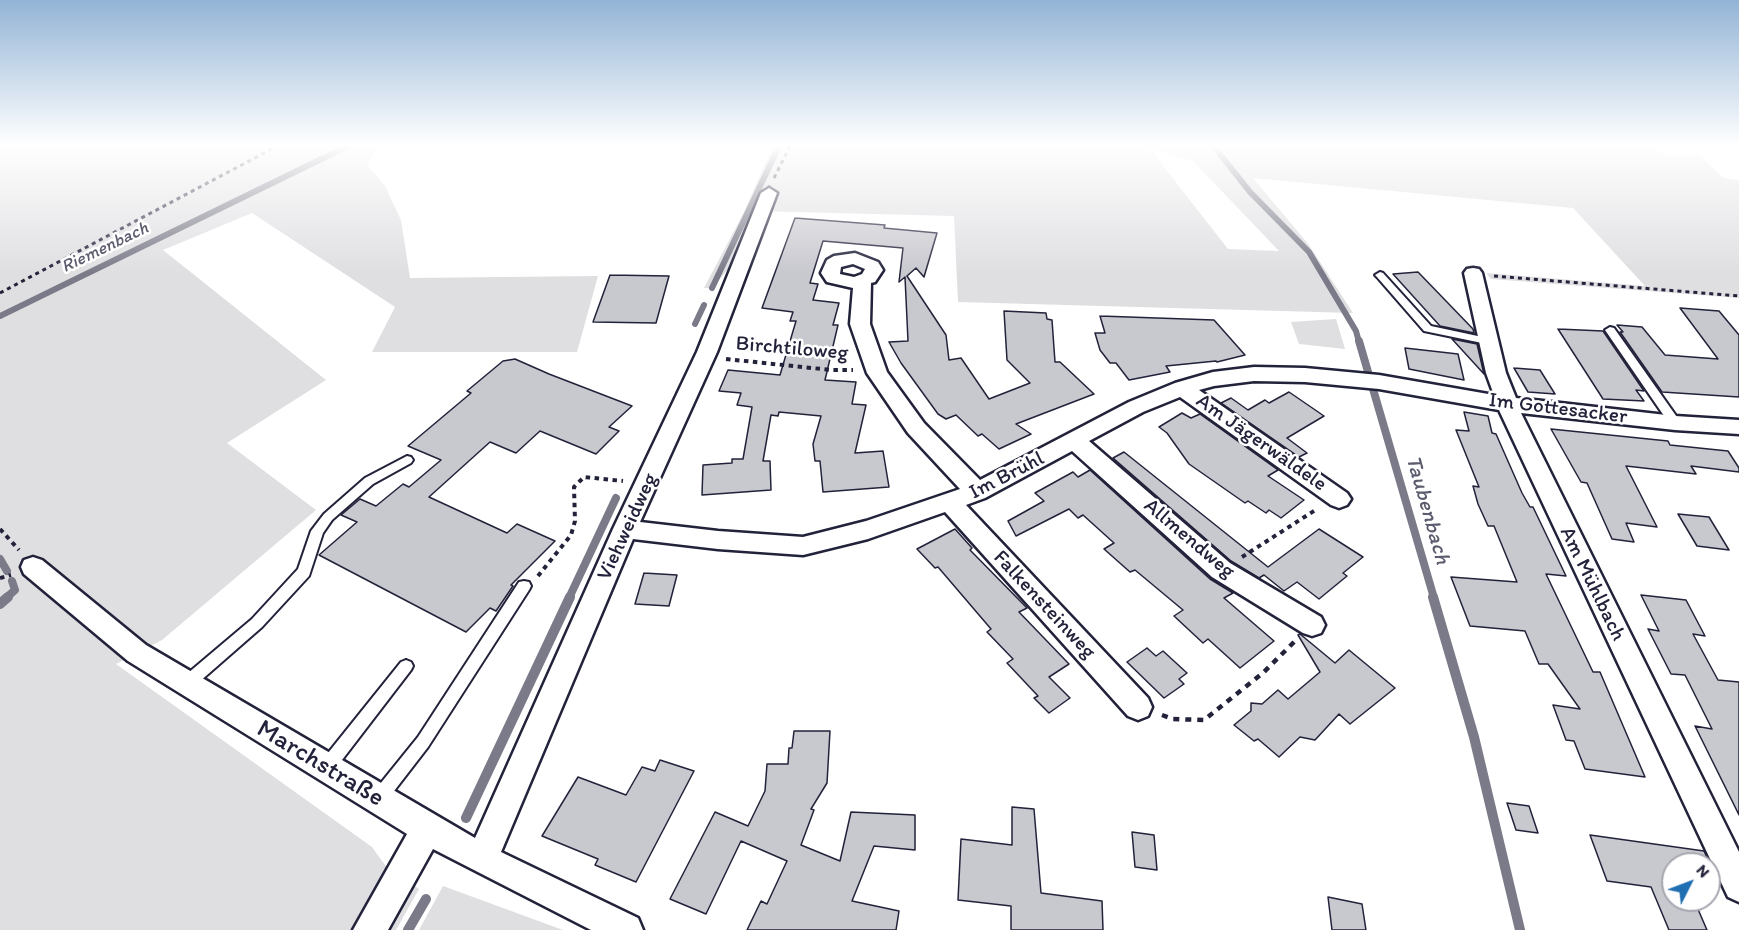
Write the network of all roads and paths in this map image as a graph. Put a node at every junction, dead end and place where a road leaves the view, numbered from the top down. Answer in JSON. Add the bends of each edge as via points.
{"nodes":[{"id":1,"x":199,"y":187,"type":"edge"},
{"id":2,"x":771,"y":187,"type":"edge"},
{"id":3,"x":769,"y":193,"type":"joint"},
{"id":4,"x":1473,"y":273,"type":"joint"},
{"id":5,"x":1380,"y":274,"type":"dead end"},
{"id":6,"x":862,"y":282,"type":"dead end"},
{"id":7,"x":0,"y":293,"type":"edge"},
{"id":8,"x":1739,"y":296,"type":"edge"},
{"id":9,"x":1610,"y":330,"type":"dead end"},
{"id":10,"x":1487,"y":341,"type":"junction"},
{"id":11,"x":705,"y":357,"type":"junction"},
{"id":12,"x":877,"y":373,"type":"junction"},
{"id":13,"x":1369,"y":381,"type":"joint"},
{"id":14,"x":1182,"y":388,"type":"junction"},
{"id":15,"x":1506,"y":404,"type":"junction"},
{"id":16,"x":1674,"y":423,"type":"junction"},
{"id":17,"x":1739,"y":427,"type":"edge"},
{"id":18,"x":1075,"y":441,"type":"junction"},
{"id":19,"x":407,"y":460,"type":"dead end"},
{"id":20,"x":603,"y":480,"type":"dead end"},
{"id":21,"x":977,"y":492,"type":"junction"},
{"id":22,"x":1335,"y":496,"type":"joint"},
{"id":23,"x":950,"y":503,"type":"junction"},
{"id":24,"x":0,"y":529,"type":"edge"},
{"id":25,"x":626,"y":530,"type":"junction"},
{"id":26,"x":33,"y":567,"type":"joint"},
{"id":27,"x":1221,"y":570,"type":"junction"},
{"id":28,"x":524,"y":586,"type":"joint"},
{"id":29,"x":1312,"y":625,"type":"joint"},
{"id":30,"x":406,"y":666,"type":"dead end"},
{"id":31,"x":186,"y":684,"type":"junction"},
{"id":32,"x":1138,"y":707,"type":"joint"},
{"id":33,"x":326,"y":768,"type":"junction"},
{"id":34,"x":378,"y":799,"type":"junction"},
{"id":35,"x":427,"y":829,"type":"junction"},
{"id":36,"x":482,"y":859,"type":"junction"},
{"id":37,"x":1739,"y":885,"type":"edge"},
{"id":38,"x":370,"y":930,"type":"edge"},
{"id":39,"x":626,"y":930,"type":"edge"}],
"edges":[{"from":1,"to":7,"type":"path"},
{"from":2,"to":3,"type":"path"},
{"from":3,"to":11,"type":"street","name":"Viehweidweg"},
{"from":4,"to":8,"type":"path"},
{"from":4,"to":10,"type":"street","name":"Am Mühlbach"},
{"from":5,"to":10,"type":"lane","via":[[1428,329]]},
{"from":6,"to":12,"type":"street","via":[[860,324]]},
{"from":9,"to":16,"type":"lane"},
{"from":10,"to":15,"type":"street","name":"Am Mühlbach"},
{"from":11,"to":12,"type":"path","name":"Birchtiloweg"},
{"from":11,"to":25,"type":"street","name":"Viehweidweg"},
{"from":12,"to":21,"type":"street","via":[[916,428]]},
{"from":13,"to":14,"type":"street","name":"Im Brühl","via":[[1254,374]]},
{"from":13,"to":15,"type":"street","name":"Im Gottesacker"},
{"from":14,"to":18,"type":"street","name":"Im Brühl","via":[[1136,407]]},
{"from":14,"to":22,"type":"street","name":"Am Jägerwäldele"},
{"from":15,"to":16,"type":"street","name":"Im Gottesacker"},
{"from":15,"to":37,"type":"street","name":"Am Mühlbach"},
{"from":16,"to":17,"type":"street","name":"Im Gottesacker"},
{"from":18,"to":21,"type":"street","name":"Im Brühl"},
{"from":18,"to":27,"type":"street","name":"Allmendweg"},
{"from":19,"to":31,"type":"lane","via":[[369,481],[328,517],[317,531],[304,572],[257,624]]},
{"from":20,"to":28,"type":"path","via":[[584,477],[574,488],[575,522],[571,535],[539,575]]},
{"from":21,"to":23,"type":"street","name":"Im Brühl"},
{"from":22,"to":27,"type":"path"},
{"from":23,"to":25,"type":"street","name":"Im Brühl","via":[[868,531],[803,546]]},
{"from":23,"to":32,"type":"street","name":"Falkensteinweg"},
{"from":24,"to":26,"type":"path"},
{"from":25,"to":36,"type":"street","name":"Viehweidweg"},
{"from":26,"to":31,"type":"street","name":"Marchstraße","via":[[137,652]]},
{"from":27,"to":29,"type":"street","name":"Allmendweg"},
{"from":28,"to":34,"type":"lane","via":[[423,742]]},
{"from":29,"to":32,"type":"path","via":[[1264,672],[1204,720],[1173,719]]},
{"from":30,"to":33,"type":"lane"},
{"from":31,"to":33,"type":"street","name":"Marchstraße"},
{"from":33,"to":34,"type":"street","name":"Marchstraße"},
{"from":34,"to":35,"type":"street","name":"Marchstraße"},
{"from":35,"to":36,"type":"street","name":"Marchstraße"},
{"from":35,"to":38,"type":"street"},
{"from":36,"to":39,"type":"street","name":"Marchstraße"}]}
